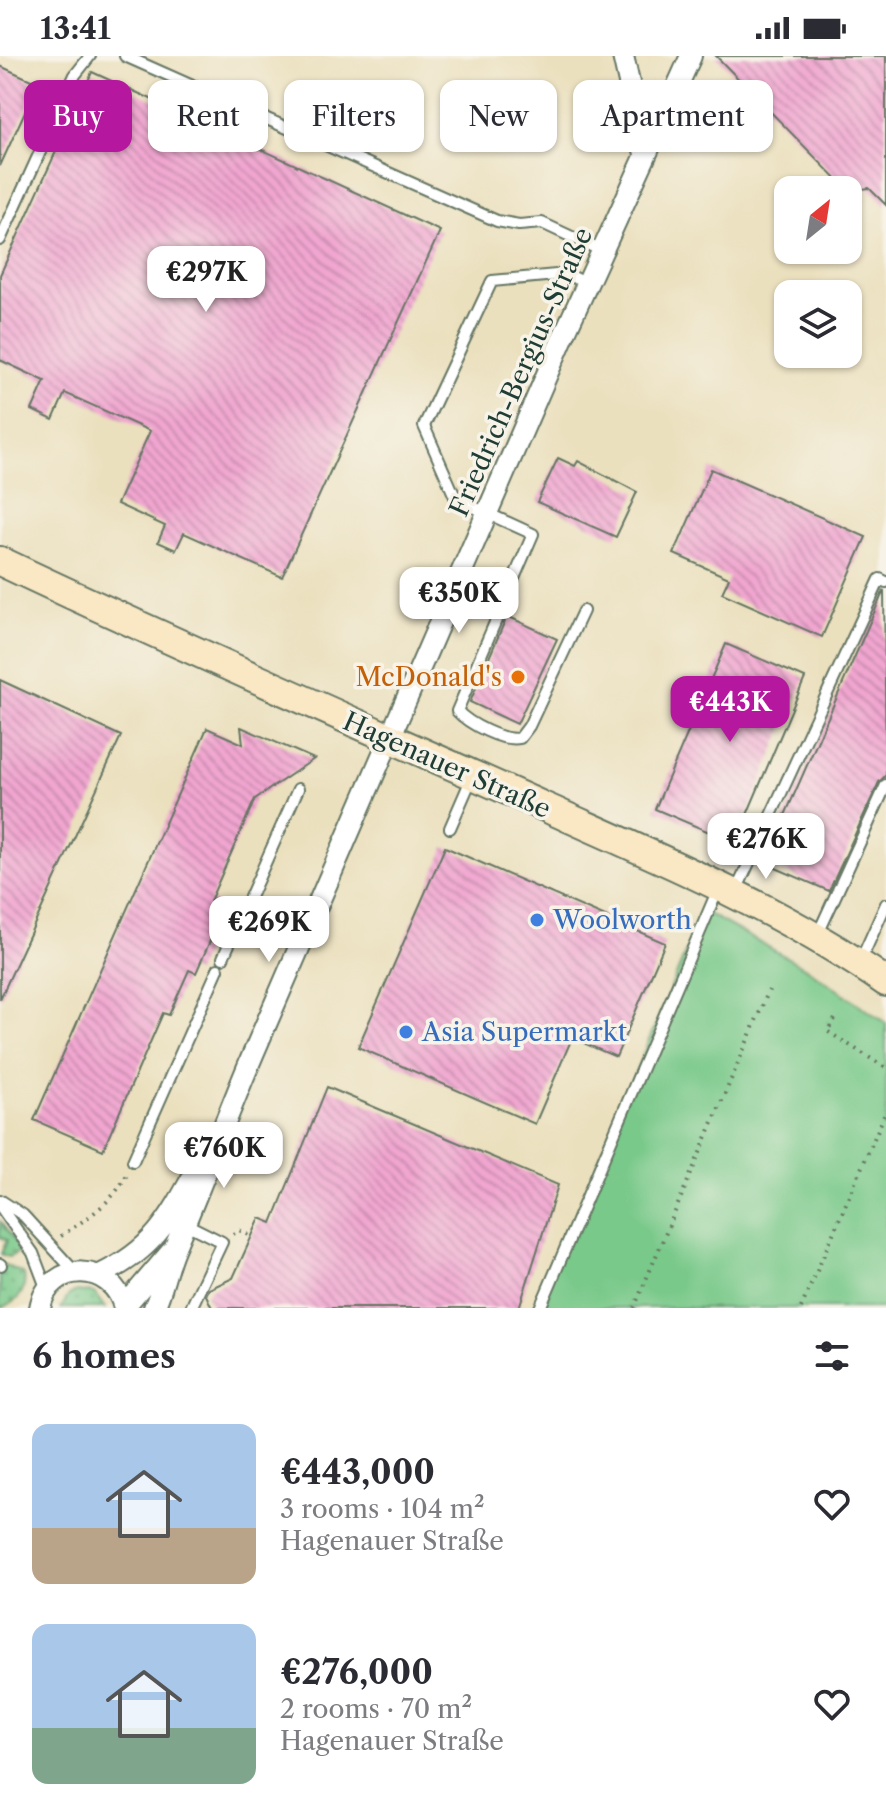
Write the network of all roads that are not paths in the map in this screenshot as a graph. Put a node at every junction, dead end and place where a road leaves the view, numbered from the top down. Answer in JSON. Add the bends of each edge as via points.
{"nodes":[{"id":1,"x":90,"y":56,"type":"edge"},
{"id":2,"x":125,"y":56,"type":"edge"},
{"id":3,"x":623,"y":56,"type":"edge"},
{"id":4,"x":691,"y":56,"type":"edge"},
{"id":5,"x":645,"y":154,"type":"junction"},
{"id":6,"x":0,"y":240,"type":"edge"},
{"id":7,"x":602,"y":251,"type":"junction"},
{"id":8,"x":587,"y":284,"type":"junction"},
{"id":9,"x":488,"y":513,"type":"junction"},
{"id":10,"x":0,"y":561,"type":"edge"},
{"id":11,"x":886,"y":582,"type":"edge"},
{"id":12,"x":583,"y":611,"type":"dead end"},
{"id":13,"x":389,"y":739,"type":"junction"},
{"id":14,"x":473,"y":774,"type":"junction"},
{"id":15,"x":886,"y":785,"type":"edge"},
{"id":16,"x":298,"y":789,"type":"dead end"},
{"id":17,"x":450,"y":828,"type":"dead end"},
{"id":18,"x":727,"y":890,"type":"junction"},
{"id":19,"x":886,"y":904,"type":"edge"},
{"id":20,"x":817,"y":938,"type":"junction"},
{"id":21,"x":223,"y":958,"type":"dead end"},
{"id":22,"x":859,"y":963,"type":"junction"},
{"id":23,"x":218,"y":969,"type":"dead end"},
{"id":24,"x":886,"y":982,"type":"edge"},
{"id":25,"x":216,"y":1140,"type":"junction"},
{"id":26,"x":133,"y":1161,"type":"road end"},
{"id":27,"x":0,"y":1203,"type":"edge"},
{"id":28,"x":186,"y":1224,"type":"junction"},
{"id":29,"x":174,"y":1250,"type":"junction"},
{"id":30,"x":75,"y":1272,"type":"junction"},
{"id":31,"x":100,"y":1275,"type":"junction"},
{"id":32,"x":41,"y":1303,"type":"edge"},
{"id":33,"x":124,"y":1307,"type":"edge"},
{"id":34,"x":154,"y":1308,"type":"edge"},
{"id":35,"x":191,"y":1308,"type":"edge"},
{"id":36,"x":540,"y":1308,"type":"edge"}],
"edges":[{"from":1,"to":6,"type":"lane","via":[[75,75]]},
{"from":2,"to":7,"type":"lane","via":[[497,221],[542,223]]},
{"from":3,"to":5,"type":"street"},
{"from":4,"to":5,"type":"street","name":"Friedrich-Bergius-Straße"},
{"from":5,"to":7,"type":"street","name":"Friedrich-Bergius-Straße"},
{"from":7,"to":8,"type":"street","name":"Friedrich-Bergius-Straße"},
{"from":8,"to":9,"type":"street","name":"Friedrich-Bergius-Straße"},
{"from":8,"to":9,"type":"lane","via":[[567,274],[492,281],[424,426],[456,499]]},
{"from":9,"to":12,"type":"lane","via":[[533,534],[457,711],[511,740],[520,738]]},
{"from":9,"to":13,"type":"street","name":"Friedrich-Bergius-Straße"},
{"from":10,"to":13,"type":"street","name":"Hagenauer Straße"},
{"from":11,"to":18,"type":"lane","via":[[880,579]]},
{"from":13,"to":14,"type":"street","name":"Hagenauer Straße"},
{"from":13,"to":25,"type":"street","name":"Friedrich-Bergius-Straße"},
{"from":14,"to":17,"type":"lane"},
{"from":14,"to":18,"type":"street","name":"Hagenauer Straße"},
{"from":15,"to":20,"type":"lane"},
{"from":16,"to":21,"type":"lane"},
{"from":18,"to":20,"type":"street","name":"Hagenauer Straße"},
{"from":18,"to":36,"type":"lane"},
{"from":19,"to":22,"type":"lane"},
{"from":20,"to":22,"type":"street","name":"Hagenauer Straße"},
{"from":22,"to":24,"type":"street","name":"Hagenauer Straße"},
{"from":23,"to":26,"type":"lane"},
{"from":25,"to":28,"type":"street","name":"Friedrich-Bergius-Straße"},
{"from":25,"to":31,"type":"street","name":"Friedrich-Bergius-Straße","via":[[161,1232],[131,1259]]},
{"from":27,"to":30,"type":"lane","via":[[23,1215]]},
{"from":27,"to":32,"type":"lane","via":[[33,1253]]},
{"from":28,"to":29,"type":"street","name":"Friedrich-Bergius-Straße"},
{"from":28,"to":35,"type":"lane","via":[[222,1242]]},
{"from":29,"to":33,"type":"street","name":"Friedrich-Bergius-Straße"},
{"from":29,"to":34,"type":"street","name":"Friedrich-Bergius-Straße"},
{"from":30,"to":31,"type":"street"},
{"from":30,"to":32,"type":"street","via":[[55,1281]]},
{"from":31,"to":33,"type":"street","name":"Friedrich-Bergius-Straße","via":[[116,1287]]}]}
